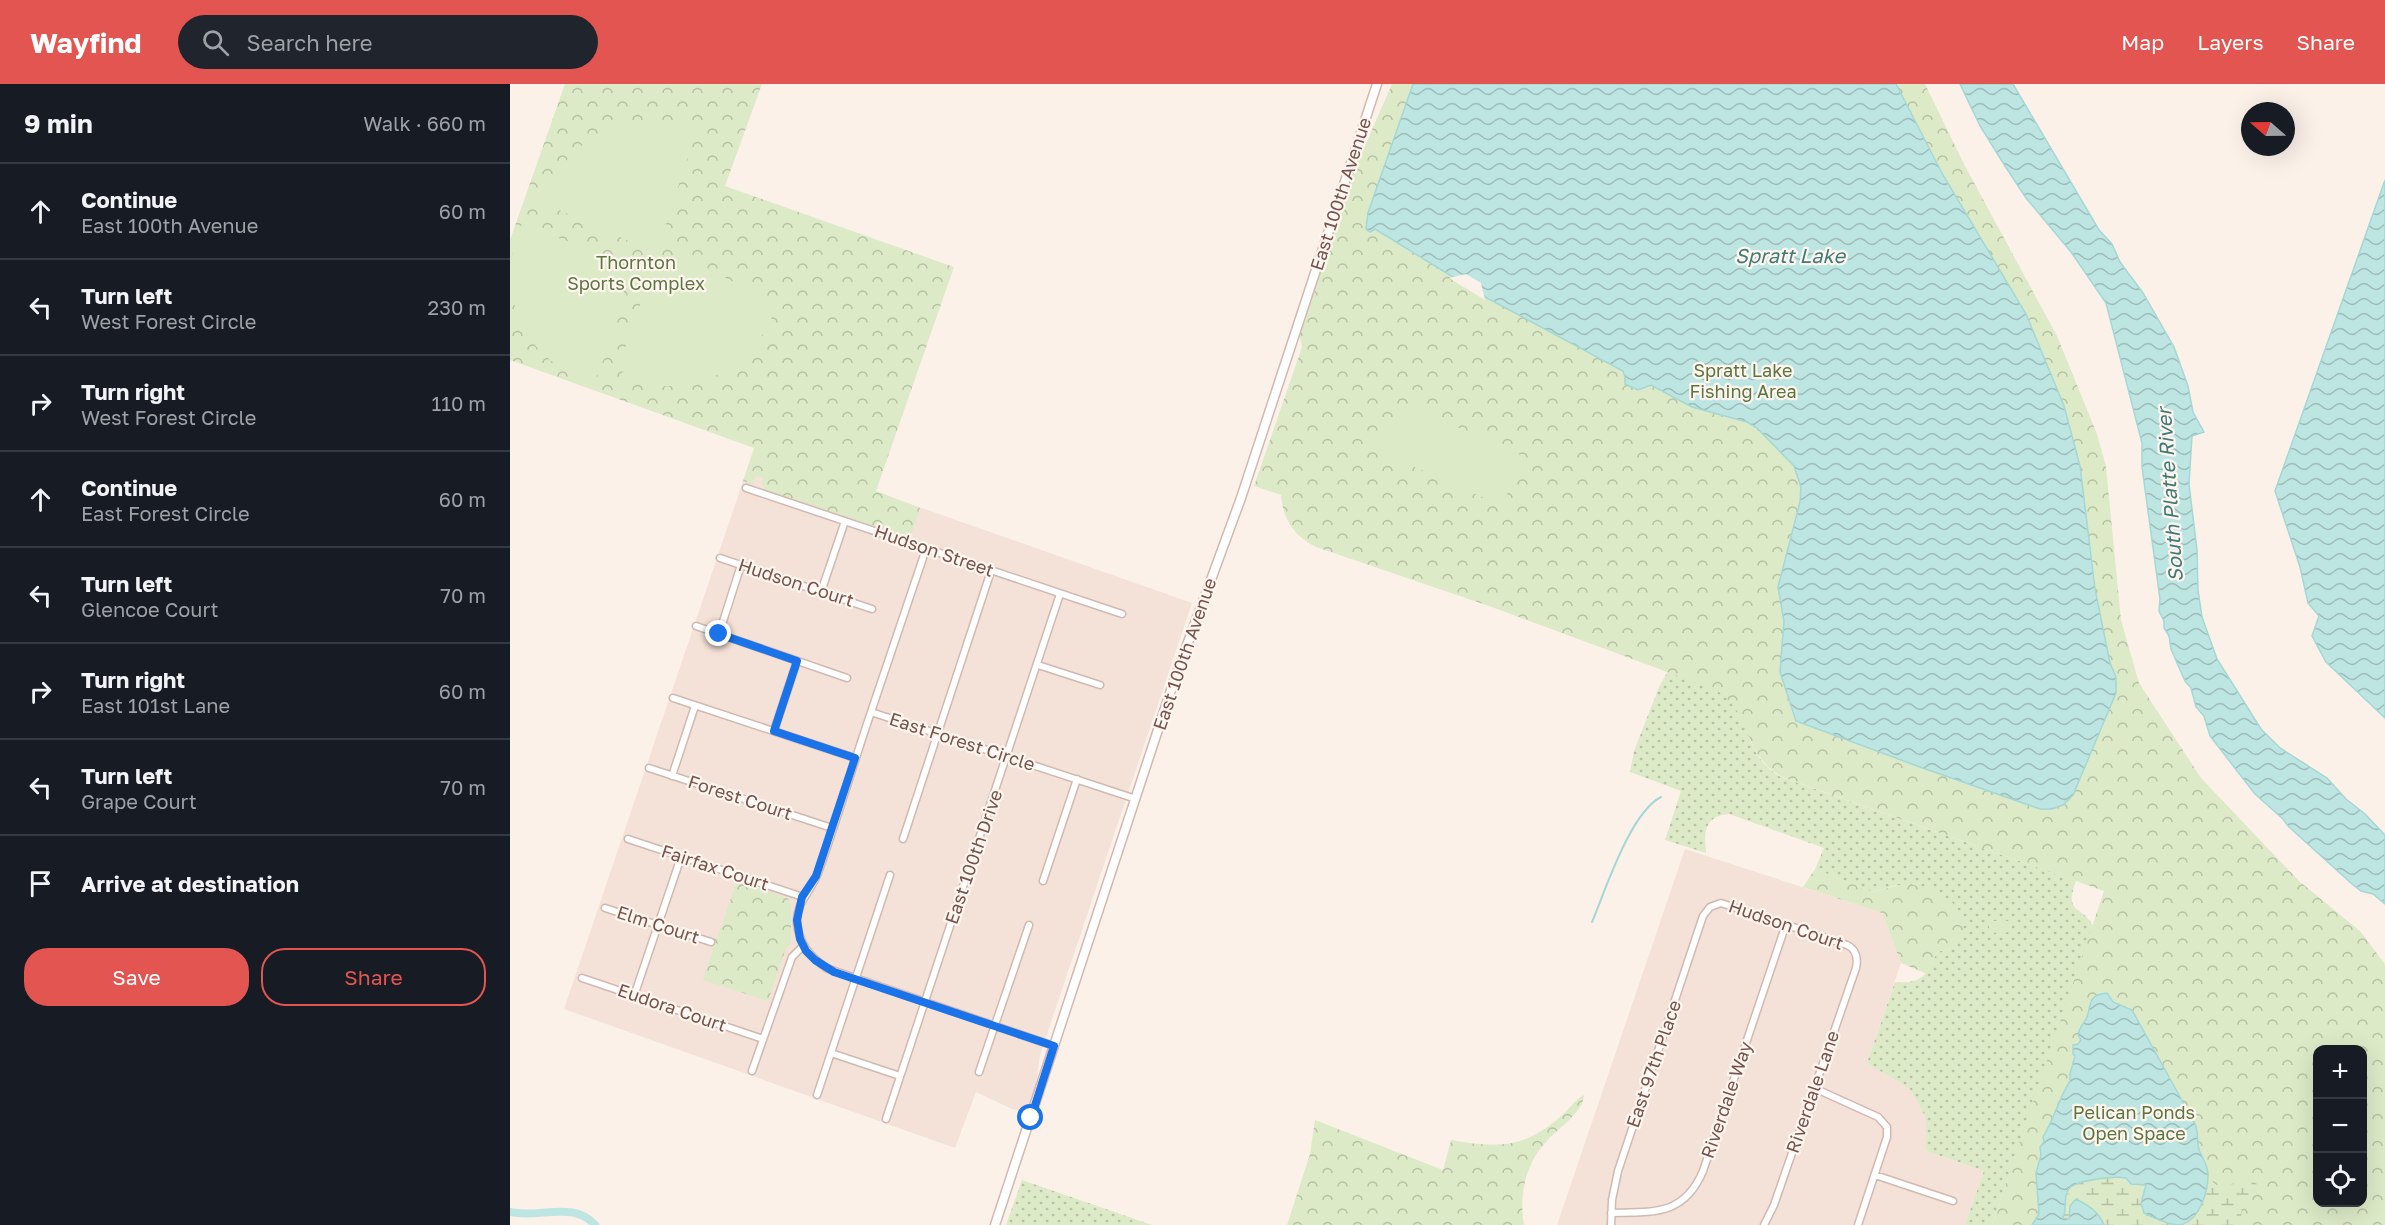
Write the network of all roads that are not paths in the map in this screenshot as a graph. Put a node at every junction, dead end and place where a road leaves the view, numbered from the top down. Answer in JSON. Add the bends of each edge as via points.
{"nodes":[{"id":1,"x":1377,"y":84,"type":"edge"},
{"id":2,"x":746,"y":488,"type":"dead end"},
{"id":3,"x":845,"y":521,"type":"junction"},
{"id":4,"x":926,"y":549,"type":"junction"},
{"id":5,"x":720,"y":558,"type":"dead end"},
{"id":6,"x":741,"y":565,"type":"junction"},
{"id":7,"x":991,"y":571,"type":"junction"},
{"id":8,"x":821,"y":592,"type":"junction"},
{"id":9,"x":1060,"y":594,"type":"junction"},
{"id":10,"x":872,"y":609,"type":"dead end"},
{"id":11,"x":1122,"y":614,"type":"dead end"},
{"id":12,"x":696,"y":626,"type":"dead end"},
{"id":13,"x":719,"y":634,"type":"junction"},
{"id":14,"x":797,"y":661,"type":"junction"},
{"id":15,"x":1038,"y":665,"type":"junction"},
{"id":16,"x":847,"y":678,"type":"dead end"},
{"id":17,"x":1100,"y":685,"type":"dead end"},
{"id":18,"x":673,"y":698,"type":"dead end"},
{"id":19,"x":695,"y":705,"type":"junction"},
{"id":20,"x":871,"y":711,"type":"junction"},
{"id":21,"x":774,"y":731,"type":"junction"},
{"id":22,"x":939,"y":734,"type":"junction"},
{"id":23,"x":1008,"y":757,"type":"junction"},
{"id":24,"x":855,"y":758,"type":"junction"},
{"id":25,"x":649,"y":768,"type":"dead end"},
{"id":26,"x":672,"y":776,"type":"junction"},
{"id":27,"x":1077,"y":779,"type":"junction"},
{"id":28,"x":1136,"y":799,"type":"junction"},
{"id":29,"x":832,"y":828,"type":"junction"},
{"id":30,"x":628,"y":839,"type":"dead end"},
{"id":31,"x":903,"y":839,"type":"dead end"},
{"id":32,"x":681,"y":857,"type":"junction"},
{"id":33,"x":890,"y":875,"type":"dead end"},
{"id":34,"x":1043,"y":881,"type":"dead end"},
{"id":35,"x":802,"y":897,"type":"junction"},
{"id":36,"x":1710,"y":907,"type":"joint"},
{"id":37,"x":605,"y":908,"type":"dead end"},
{"id":38,"x":1786,"y":924,"type":"junction"},
{"id":39,"x":1029,"y":925,"type":"dead end"},
{"id":40,"x":658,"y":926,"type":"junction"},
{"id":41,"x":711,"y":942,"type":"dead end"},
{"id":42,"x":803,"y":946,"type":"junction"},
{"id":43,"x":1856,"y":957,"type":"joint"},
{"id":44,"x":582,"y":978,"type":"dead end"},
{"id":45,"x":855,"y":979,"type":"junction"},
{"id":46,"x":634,"y":996,"type":"junction"},
{"id":47,"x":925,"y":1003,"type":"junction"},
{"id":48,"x":994,"y":1026,"type":"junction"},
{"id":49,"x":763,"y":1039,"type":"junction"},
{"id":50,"x":1054,"y":1046,"type":"junction"},
{"id":51,"x":831,"y":1053,"type":"junction"},
{"id":52,"x":752,"y":1071,"type":"dead end"},
{"id":53,"x":979,"y":1072,"type":"dead end"},
{"id":54,"x":900,"y":1076,"type":"junction"},
{"id":55,"x":1814,"y":1088,"type":"junction"},
{"id":56,"x":817,"y":1095,"type":"dead end"},
{"id":57,"x":886,"y":1119,"type":"dead end"},
{"id":58,"x":1875,"y":1175,"type":"junction"},
{"id":59,"x":1953,"y":1201,"type":"dead end"},
{"id":60,"x":1611,"y":1213,"type":"junction"},
{"id":61,"x":995,"y":1225,"type":"edge"},
{"id":62,"x":1611,"y":1225,"type":"edge"},
{"id":63,"x":1764,"y":1225,"type":"edge"},
{"id":64,"x":1858,"y":1225,"type":"edge"}],
"edges":[{"from":1,"to":28,"type":"street","name":"East 100th Avenue","via":[[1241,498],[1176,675]]},
{"from":2,"to":3,"type":"street","name":"Hudson Street"},
{"from":3,"to":4,"type":"street","name":"Hudson Street"},
{"from":3,"to":8,"type":"street"},
{"from":4,"to":7,"type":"street","name":"Hudson Street"},
{"from":4,"to":20,"type":"street"},
{"from":5,"to":6,"type":"street","name":"Hudson Court"},
{"from":6,"to":8,"type":"street","name":"Hudson Court"},
{"from":6,"to":13,"type":"street"},
{"from":7,"to":9,"type":"street","name":"Hudson Street"},
{"from":7,"to":22,"type":"street"},
{"from":8,"to":10,"type":"street","name":"Hudson Court"},
{"from":9,"to":11,"type":"street","name":"Hudson Street"},
{"from":9,"to":15,"type":"street","name":"East 100th Drive"},
{"from":12,"to":13,"type":"street"},
{"from":13,"to":14,"type":"street"},
{"from":14,"to":16,"type":"street"},
{"from":14,"to":21,"type":"street"},
{"from":15,"to":17,"type":"street"},
{"from":15,"to":23,"type":"street","name":"East 100th Drive"},
{"from":18,"to":19,"type":"street"},
{"from":19,"to":21,"type":"street"},
{"from":19,"to":26,"type":"street"},
{"from":20,"to":22,"type":"street","name":"East Forest Circle"},
{"from":20,"to":24,"type":"street","name":"East Forest Circle"},
{"from":21,"to":24,"type":"street"},
{"from":22,"to":23,"type":"street","name":"East Forest Circle"},
{"from":22,"to":31,"type":"street"},
{"from":23,"to":27,"type":"street","name":"East Forest Circle"},
{"from":23,"to":47,"type":"street","name":"East 100th Drive"},
{"from":24,"to":29,"type":"street","name":"East Forest Circle"},
{"from":25,"to":26,"type":"street","name":"Forest Court"},
{"from":26,"to":29,"type":"street","name":"Forest Court"},
{"from":27,"to":28,"type":"street","name":"East Forest Circle"},
{"from":27,"to":34,"type":"street"},
{"from":28,"to":50,"type":"street","name":"East 100th Avenue"},
{"from":29,"to":35,"type":"street","name":"East Forest Circle","via":[[816,876]]},
{"from":30,"to":32,"type":"street","name":"Fairfax Court"},
{"from":32,"to":35,"type":"street","name":"Fairfax Court"},
{"from":32,"to":40,"type":"street"},
{"from":33,"to":45,"type":"street"},
{"from":35,"to":42,"type":"street","via":[[797,920]]},
{"from":36,"to":38,"type":"street","name":"Hudson Court","via":[[1724,903]]},
{"from":36,"to":60,"type":"street","name":"East 97th Place","via":[[1703,916],[1618,1171]]},
{"from":37,"to":40,"type":"street","name":"Elm Court"},
{"from":38,"to":43,"type":"street","name":"Hudson Court","via":[[1847,945]]},
{"from":38,"to":60,"type":"street","name":"Riverdale Way","via":[[1696,1185],[1680,1202],[1664,1210]]},
{"from":39,"to":48,"type":"street"},
{"from":40,"to":41,"type":"street","name":"Elm Court"},
{"from":40,"to":46,"type":"street"},
{"from":42,"to":45,"type":"street","via":[[826,968]]},
{"from":42,"to":49,"type":"street","via":[[792,957]]},
{"from":43,"to":55,"type":"street","name":"Riverdale Lane","via":[[1856,968]]},
{"from":44,"to":46,"type":"street","name":"Eudora Court"},
{"from":45,"to":47,"type":"street"},
{"from":45,"to":51,"type":"street"},
{"from":46,"to":49,"type":"street","name":"Eudora Court"},
{"from":47,"to":48,"type":"street"},
{"from":47,"to":54,"type":"street","name":"East 100th Drive"},
{"from":48,"to":50,"type":"street"},
{"from":48,"to":53,"type":"street"},
{"from":49,"to":52,"type":"street"},
{"from":50,"to":61,"type":"street","name":"East 100th Avenue"},
{"from":51,"to":54,"type":"street"},
{"from":51,"to":56,"type":"street"},
{"from":54,"to":57,"type":"street","name":"East 100th Drive"},
{"from":55,"to":58,"type":"street","via":[[1886,1124],[1887,1137]]},
{"from":55,"to":63,"type":"street","name":"Riverdale Lane"},
{"from":58,"to":59,"type":"street"},
{"from":58,"to":64,"type":"street"},
{"from":60,"to":62,"type":"street","name":"East 97th Place"}]}
